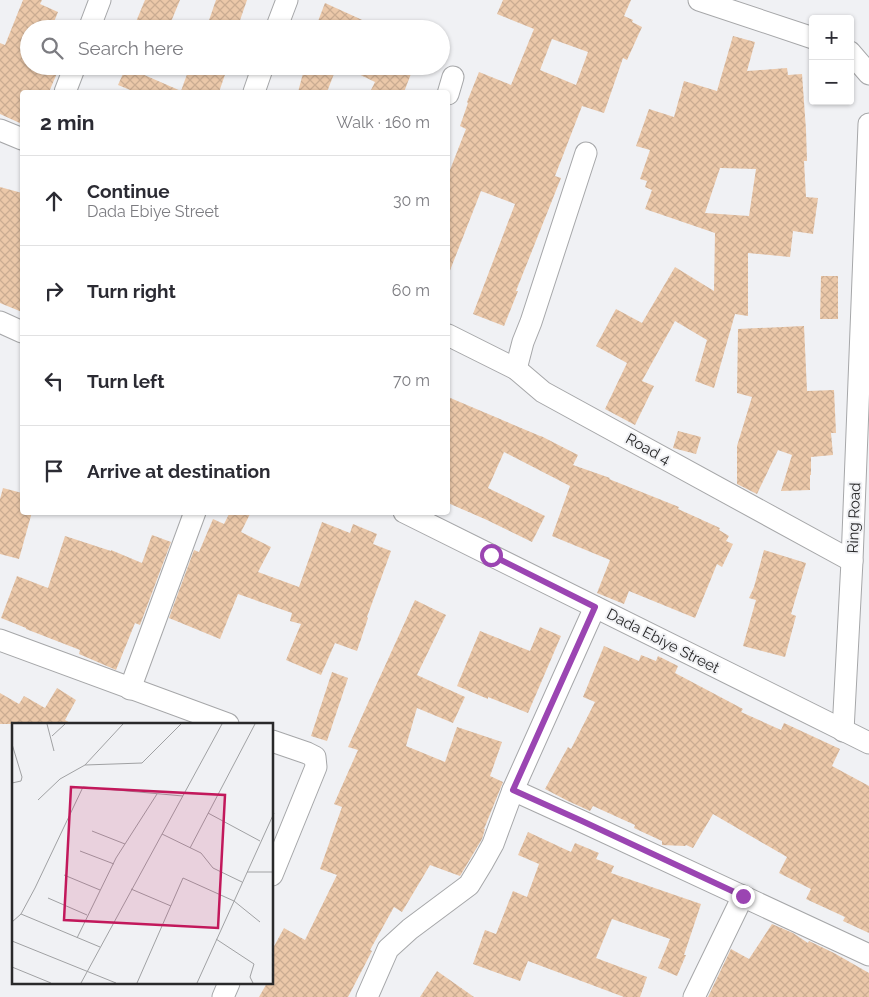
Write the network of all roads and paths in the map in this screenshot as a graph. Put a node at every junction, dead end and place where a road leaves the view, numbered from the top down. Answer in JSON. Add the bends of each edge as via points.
{"nodes":[{"id":1,"x":100,"y":0,"type":"edge"},
{"id":2,"x":287,"y":0,"type":"edge"},
{"id":3,"x":699,"y":0,"type":"edge"},
{"id":4,"x":92,"y":20,"type":"edge"},
{"id":5,"x":279,"y":20,"type":"edge"},
{"id":6,"x":809,"y":37,"type":"edge"},
{"id":7,"x":854,"y":57,"type":"edge"},
{"id":8,"x":869,"y":74,"type":"edge"},
{"id":9,"x":72,"y":75,"type":"edge"},
{"id":10,"x":260,"y":75,"type":"edge"},
{"id":11,"x":66,"y":90,"type":"edge"},
{"id":12,"x":255,"y":90,"type":"edge"},
{"id":13,"x":869,"y":124,"type":"edge"},
{"id":14,"x":0,"y":130,"type":"edge"},
{"id":15,"x":20,"y":138,"type":"edge"},
{"id":16,"x":586,"y":153,"type":"dead end"},
{"id":17,"x":0,"y":322,"type":"edge"},
{"id":18,"x":20,"y":331,"type":"edge"},
{"id":19,"x":450,"y":335,"type":"edge"},
{"id":20,"x":516,"y":369,"type":"junction"},
{"id":21,"x":194,"y":515,"type":"edge"},
{"id":22,"x":410,"y":515,"type":"edge"},
{"id":23,"x":852,"y":561,"type":"junction"},
{"id":24,"x":595,"y":607,"type":"junction"},
{"id":25,"x":0,"y":640,"type":"edge"},
{"id":26,"x":130,"y":689,"type":"junction"},
{"id":27,"x":225,"y":723,"type":"edge"},
{"id":28,"x":843,"y":731,"type":"junction"},
{"id":29,"x":274,"y":741,"type":"edge"},
{"id":30,"x":869,"y":743,"type":"edge"},
{"id":31,"x":513,"y":790,"type":"junction"},
{"id":32,"x":274,"y":870,"type":"edge"},
{"id":33,"x":743,"y":896,"type":"junction"},
{"id":34,"x":869,"y":955,"type":"edge"},
{"id":35,"x":229,"y":984,"type":"edge"},
{"id":36,"x":223,"y":997,"type":"edge"},
{"id":37,"x":367,"y":997,"type":"edge"},
{"id":38,"x":694,"y":997,"type":"edge"}],
"edges":[{"from":1,"to":4,"type":"street"},
{"from":2,"to":5,"type":"street"},
{"from":3,"to":6,"type":"street"},
{"from":7,"to":8,"type":"street"},
{"from":9,"to":11,"type":"street"},
{"from":10,"to":12,"type":"street"},
{"from":13,"to":23,"type":"street","name":"Ring Road"},
{"from":14,"to":15,"type":"street"},
{"from":16,"to":20,"type":"street"},
{"from":17,"to":18,"type":"street"},
{"from":19,"to":20,"type":"street","name":"Road 4"},
{"from":20,"to":23,"type":"street","name":"Road 4","via":[[543,392]]},
{"from":21,"to":26,"type":"street"},
{"from":22,"to":24,"type":"street","name":"Dada Ebiye Street"},
{"from":23,"to":28,"type":"street","name":"Ring Road"},
{"from":24,"to":28,"type":"street","name":"Dada Ebiye Street"},
{"from":24,"to":31,"type":"street"},
{"from":25,"to":26,"type":"street"},
{"from":26,"to":27,"type":"street"},
{"from":28,"to":30,"type":"street","name":"Dada Ebiye Street"},
{"from":29,"to":32,"type":"street","via":[[315,757],[316,767]]},
{"from":31,"to":33,"type":"street"},
{"from":31,"to":37,"type":"street","via":[[493,844],[469,885],[388,948]]},
{"from":33,"to":34,"type":"street"},
{"from":33,"to":38,"type":"street"},
{"from":35,"to":36,"type":"street"}]}
